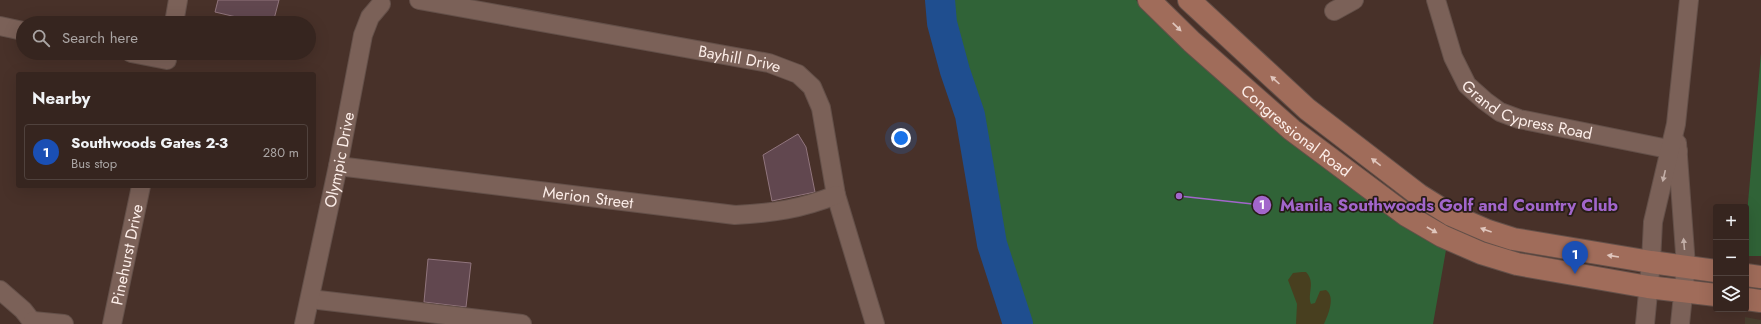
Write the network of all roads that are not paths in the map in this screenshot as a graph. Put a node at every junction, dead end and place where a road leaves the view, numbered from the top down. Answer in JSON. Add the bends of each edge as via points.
{"nodes":[{"id":1,"x":178,"y":0,"type":"edge"},
{"id":2,"x":419,"y":0,"type":"edge"},
{"id":3,"x":1149,"y":0,"type":"edge"},
{"id":4,"x":1189,"y":0,"type":"edge"},
{"id":5,"x":1354,"y":0,"type":"edge"},
{"id":6,"x":1436,"y":0,"type":"edge"},
{"id":7,"x":1689,"y":0,"type":"edge"},
{"id":8,"x":385,"y":1,"type":"edge"},
{"id":9,"x":1334,"y":11,"type":"dead end"},
{"id":10,"x":175,"y":16,"type":"edge"},
{"id":11,"x":0,"y":26,"type":"edge"},
{"id":12,"x":16,"y":29,"type":"edge"},
{"id":13,"x":1674,"y":151,"type":"junction"},
{"id":14,"x":338,"y":166,"type":"junction"},
{"id":15,"x":141,"y":188,"type":"edge"},
{"id":16,"x":836,"y":195,"type":"junction"},
{"id":17,"x":1651,"y":262,"type":"junction"},
{"id":18,"x":1686,"y":266,"type":"junction"},
{"id":19,"x":1713,"y":270,"type":"edge"},
{"id":20,"x":1749,"y":275,"type":"edge"},
{"id":21,"x":1761,"y":277,"type":"edge"},
{"id":22,"x":1648,"y":287,"type":"junction"},
{"id":23,"x":0,"y":290,"type":"edge"},
{"id":24,"x":1682,"y":292,"type":"junction"},
{"id":25,"x":1713,"y":295,"type":"edge"},
{"id":26,"x":310,"y":299,"type":"junction"},
{"id":27,"x":1749,"y":299,"type":"edge"},
{"id":28,"x":1761,"y":301,"type":"edge"},
{"id":29,"x":34,"y":323,"type":"edge"},
{"id":30,"x":64,"y":324,"type":"edge"},
{"id":31,"x":112,"y":324,"type":"edge"},
{"id":32,"x":304,"y":324,"type":"edge"},
{"id":33,"x":522,"y":324,"type":"edge"},
{"id":34,"x":874,"y":324,"type":"edge"},
{"id":35,"x":1645,"y":324,"type":"edge"},
{"id":36,"x":1680,"y":324,"type":"edge"}],
"edges":[{"from":1,"to":10,"type":"street"},
{"from":2,"to":16,"type":"street","name":"Bayhill Drive","via":[[769,62],[786,68],[798,74],[812,87],[822,108]]},
{"from":3,"to":22,"type":"main road","name":"Congressional Road","one_way":true,"via":[[1192,42],[1292,130],[1406,215],[1442,236],[1481,253],[1517,264]]},
{"from":17,"to":4,"type":"main road","name":"Congressional Road","one_way":true,"via":[[1513,239],[1451,215],[1419,195],[1307,109]]},
{"from":5,"to":9,"type":"street"},
{"from":6,"to":13,"type":"street","name":"Grand Cypress Road","via":[[1453,57],[1467,85],[1500,112],[1519,119]]},
{"from":7,"to":13,"type":"street"},
{"from":8,"to":14,"type":"street","name":"Olympic Drive","via":[[370,17],[363,35]]},
{"from":11,"to":12,"type":"street"},
{"from":13,"to":17,"type":"street","one_way":true,"via":[[1653,222]]},
{"from":18,"to":13,"type":"street","one_way":true},
{"from":14,"to":16,"type":"street","name":"Merion Street","via":[[735,215],[772,213],[811,205]]},
{"from":14,"to":26,"type":"street","name":"Olympic Drive"},
{"from":15,"to":31,"type":"street","name":"Pinehurst Drive"},
{"from":16,"to":34,"type":"street","name":"Bayhill Drive"},
{"from":17,"to":18,"type":"main road","name":"Congressional Road"},
{"from":17,"to":22,"type":"street"},
{"from":18,"to":19,"type":"main road","name":"Congressional Road"},
{"from":18,"to":24,"type":"street"},
{"from":20,"to":21,"type":"main road"},
{"from":22,"to":24,"type":"main road","name":"Congressional Road"},
{"from":22,"to":35,"type":"street"},
{"from":23,"to":29,"type":"street"},
{"from":24,"to":25,"type":"main road","name":"Congressional Road"},
{"from":24,"to":36,"type":"street"},
{"from":26,"to":32,"type":"street","name":"Olympic Drive"},
{"from":26,"to":33,"type":"street"},
{"from":27,"to":28,"type":"main road"},
{"from":29,"to":30,"type":"street"}]}
